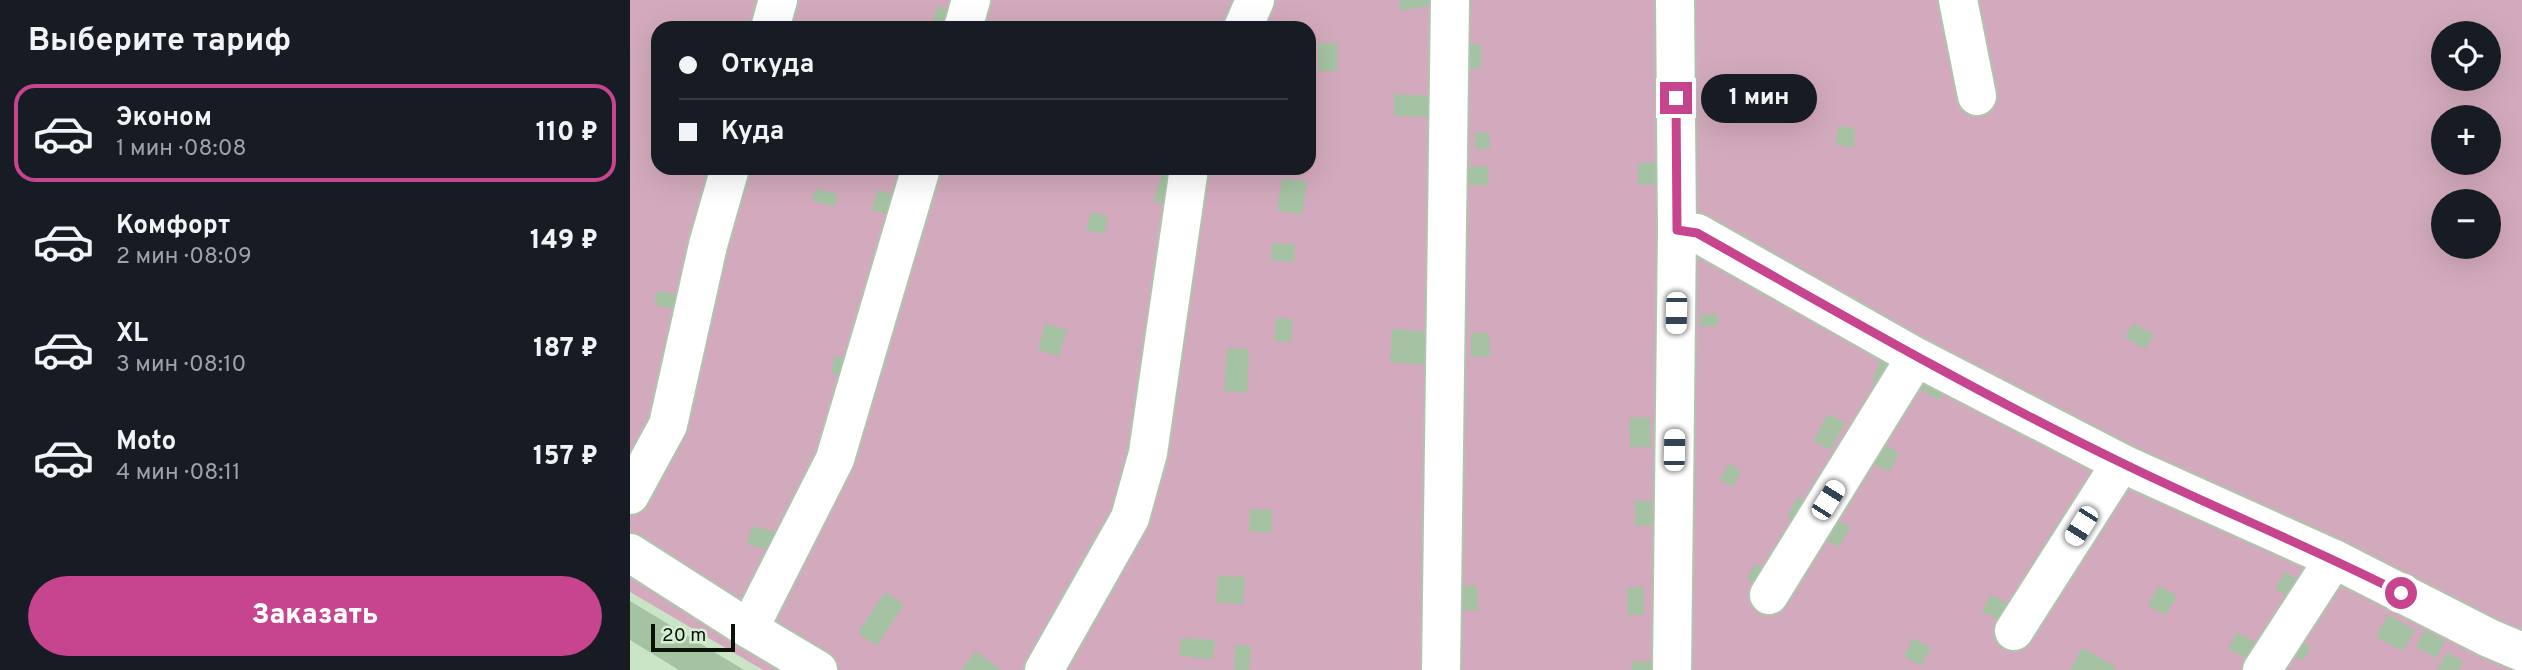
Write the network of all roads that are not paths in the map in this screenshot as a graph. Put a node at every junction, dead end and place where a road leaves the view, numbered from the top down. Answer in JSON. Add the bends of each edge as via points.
{"nodes":[{"id":1,"x":778,"y":0,"type":"edge"},
{"id":2,"x":971,"y":0,"type":"edge"},
{"id":3,"x":1255,"y":0,"type":"edge"},
{"id":4,"x":1450,"y":0,"type":"edge"},
{"id":5,"x":1675,"y":0,"type":"edge"},
{"id":6,"x":1702,"y":0,"type":"edge"},
{"id":7,"x":1958,"y":0,"type":"edge"},
{"id":8,"x":772,"y":21,"type":"edge"},
{"id":9,"x":965,"y":21,"type":"edge"},
{"id":10,"x":1246,"y":21,"type":"edge"},
{"id":11,"x":1977,"y":96,"type":"dead end"},
{"id":12,"x":1677,"y":172,"type":"junction"},
{"id":13,"x":728,"y":175,"type":"edge"},
{"id":14,"x":920,"y":175,"type":"edge"},
{"id":15,"x":1188,"y":175,"type":"edge"},
{"id":16,"x":1677,"y":230,"type":"junction"},
{"id":17,"x":1916,"y":357,"type":"junction"},
{"id":18,"x":2121,"y":463,"type":"junction"},
{"id":19,"x":630,"y":495,"type":"edge"},
{"id":20,"x":630,"y":553,"type":"edge"},
{"id":21,"x":2334,"y":559,"type":"junction"},
{"id":22,"x":1769,"y":595,"type":"dead end"},
{"id":23,"x":749,"y":629,"type":"junction"},
{"id":24,"x":2014,"y":631,"type":"dead end"},
{"id":25,"x":2522,"y":652,"type":"edge"},
{"id":26,"x":818,"y":670,"type":"edge"},
{"id":27,"x":1044,"y":670,"type":"edge"},
{"id":28,"x":1441,"y":670,"type":"edge"},
{"id":29,"x":1672,"y":670,"type":"edge"},
{"id":30,"x":2262,"y":670,"type":"edge"}],
"edges":[{"from":1,"to":8,"type":"lane"},
{"from":2,"to":9,"type":"lane"},
{"from":3,"to":10,"type":"lane"},
{"from":4,"to":28,"type":"lane"},
{"from":5,"to":12,"type":"lane"},
{"from":6,"to":12,"type":"lane","via":[[1702,172]]},
{"from":7,"to":11,"type":"lane"},
{"from":12,"to":16,"type":"lane"},
{"from":13,"to":19,"type":"lane","via":[[668,425]]},
{"from":14,"to":23,"type":"lane","via":[[835,459]]},
{"from":15,"to":27,"type":"lane","via":[[1148,453],[1130,518]]},
{"from":16,"to":17,"type":"lane","via":[[1697,233]]},
{"from":16,"to":29,"type":"lane"},
{"from":17,"to":18,"type":"lane"},
{"from":17,"to":22,"type":"lane"},
{"from":18,"to":21,"type":"lane"},
{"from":18,"to":24,"type":"lane"},
{"from":20,"to":23,"type":"lane"},
{"from":21,"to":25,"type":"lane"},
{"from":21,"to":30,"type":"lane"},
{"from":23,"to":26,"type":"lane"}]}
